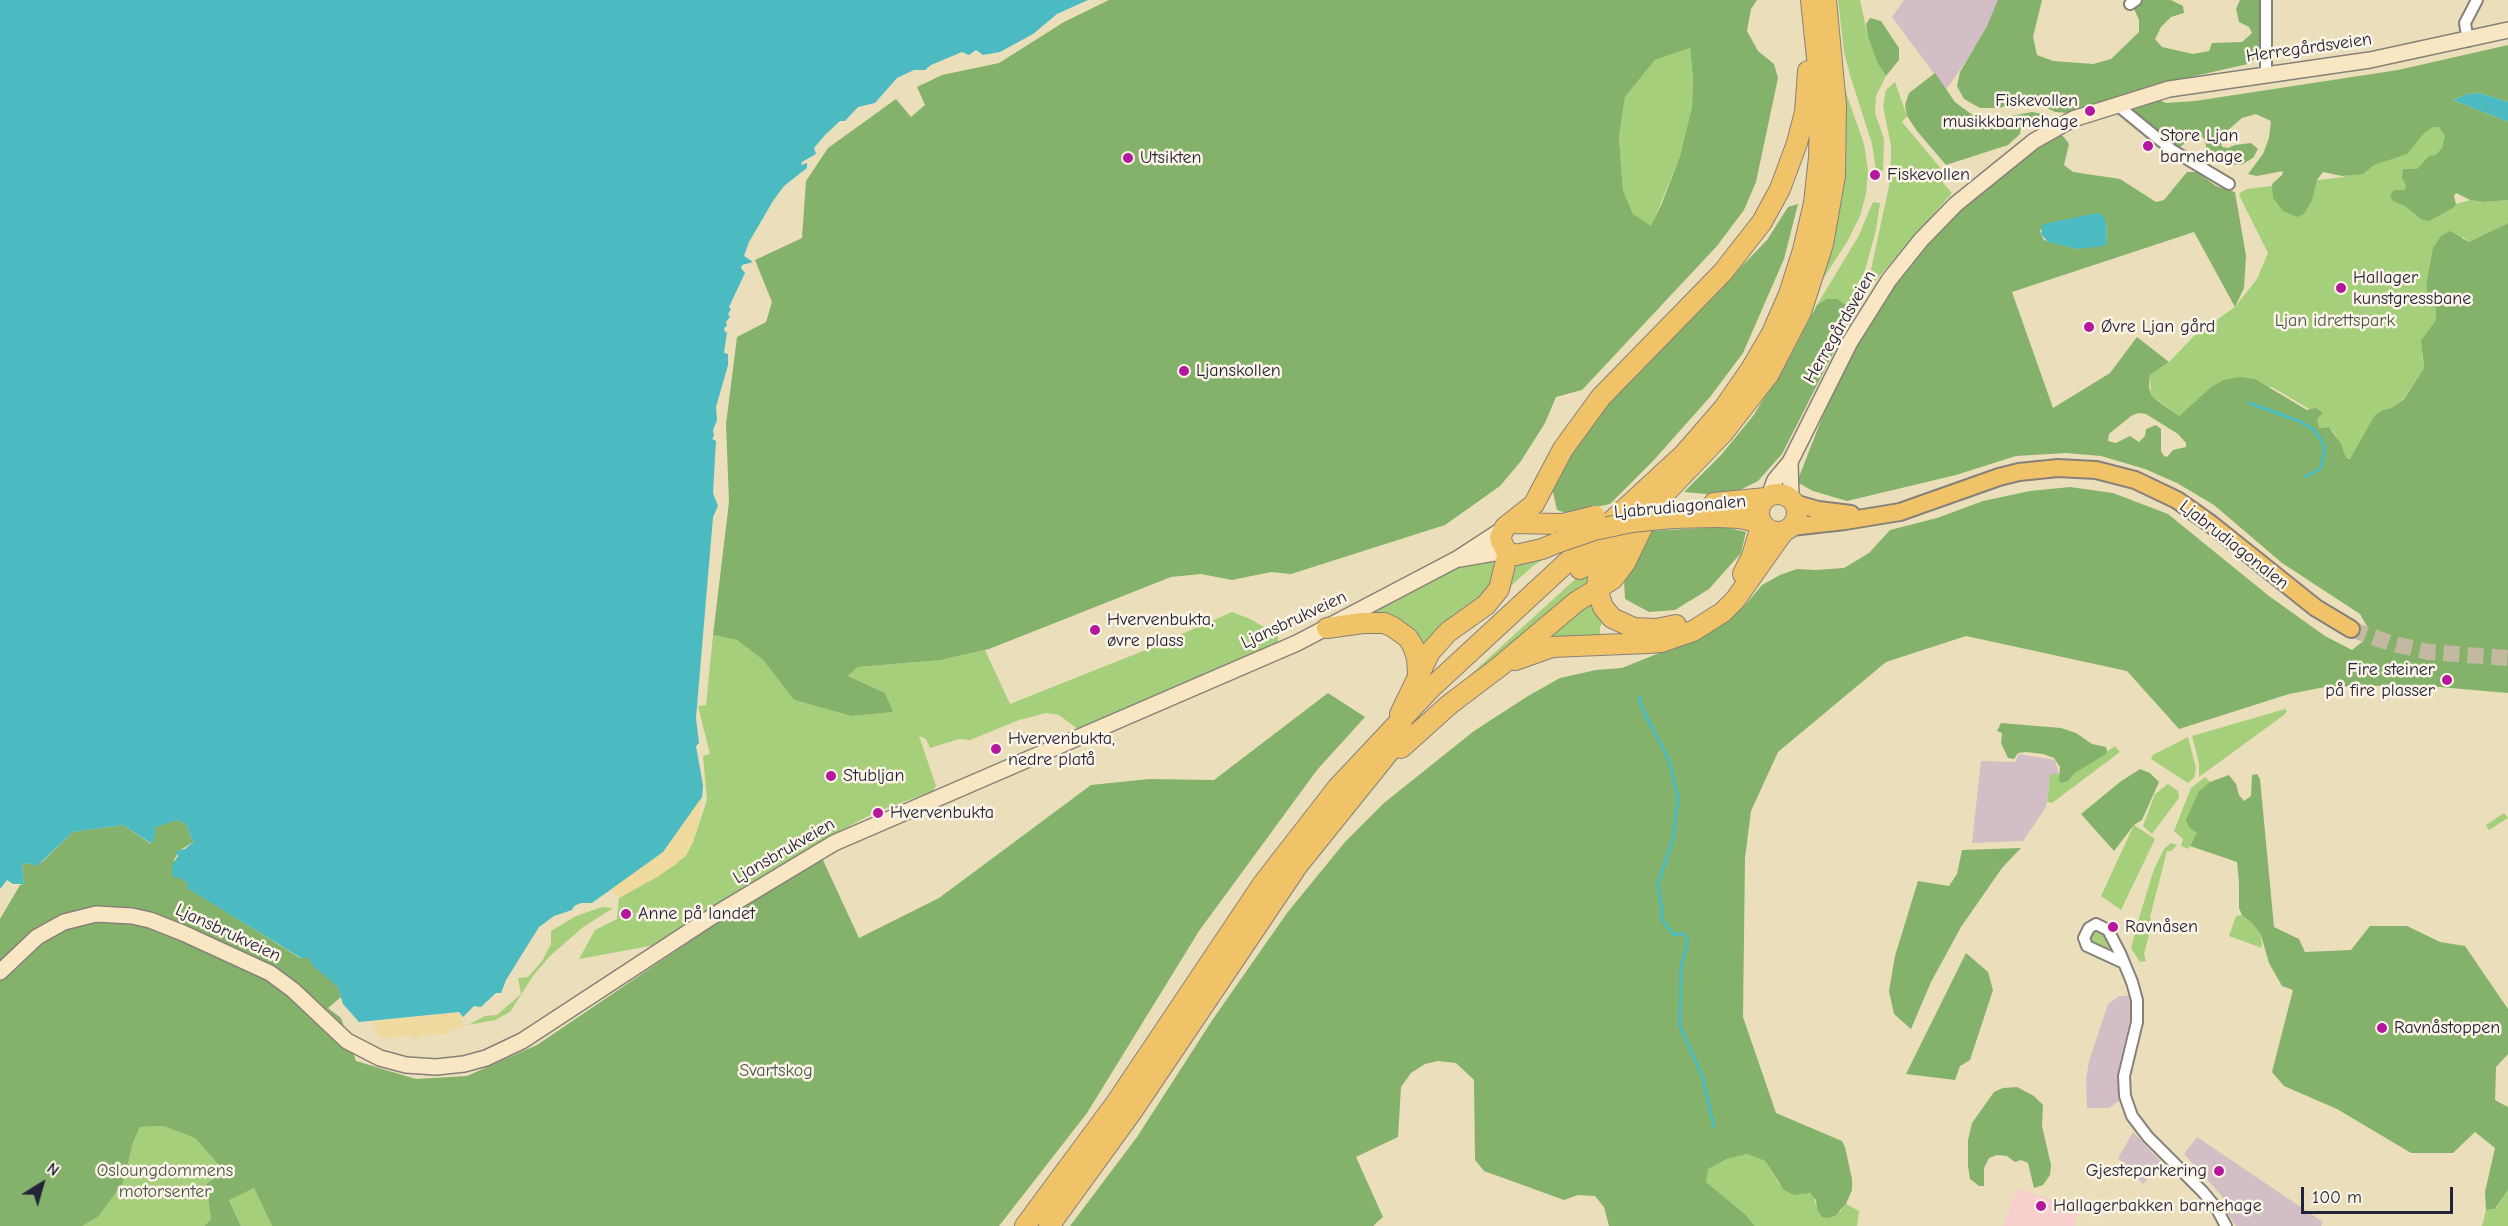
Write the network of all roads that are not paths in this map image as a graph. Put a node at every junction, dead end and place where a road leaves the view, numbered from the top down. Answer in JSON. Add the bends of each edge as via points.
{"nodes":[{"id":1,"x":1811,"y":0,"type":"edge"},
{"id":2,"x":1826,"y":0,"type":"edge"},
{"id":3,"x":2266,"y":0,"type":"edge"},
{"id":4,"x":2477,"y":0,"type":"edge"},
{"id":5,"x":2508,"y":30,"type":"edge"},
{"id":6,"x":2468,"y":41,"type":"junction"},
{"id":7,"x":1823,"y":44,"type":"junction"},
{"id":8,"x":2266,"y":75,"type":"junction"},
{"id":9,"x":2116,"y":104,"type":"junction"},
{"id":10,"x":2229,"y":184,"type":"dead end"},
{"id":11,"x":1790,"y":462,"type":"junction"},
{"id":12,"x":1767,"y":497,"type":"junction"},
{"id":13,"x":1793,"y":500,"type":"junction"},
{"id":14,"x":1651,"y":508,"type":"junction"},
{"id":15,"x":1716,"y":510,"type":"junction"},
{"id":16,"x":1867,"y":517,"type":"junction"},
{"id":17,"x":1762,"y":523,"type":"junction"},
{"id":18,"x":1513,"y":525,"type":"junction"},
{"id":19,"x":1788,"y":529,"type":"junction"},
{"id":20,"x":1561,"y":533,"type":"junction"},
{"id":21,"x":1616,"y":540,"type":"junction"},
{"id":22,"x":1513,"y":552,"type":"junction"},
{"id":23,"x":1457,"y":559,"type":"junction"},
{"id":24,"x":1597,"y":589,"type":"junction"},
{"id":25,"x":1327,"y":628,"type":"junction"},
{"id":26,"x":2351,"y":629,"type":"tunnel mouth"},
{"id":27,"x":1499,"y":668,"type":"junction"},
{"id":28,"x":1418,"y":674,"type":"junction"},
{"id":29,"x":1396,"y":723,"type":"junction"},
{"id":30,"x":1367,"y":778,"type":"junction"},
{"id":31,"x":2124,"y":963,"type":"dead end"},
{"id":32,"x":0,"y":972,"type":"edge"},
{"id":33,"x":1025,"y":1226,"type":"edge"},
{"id":34,"x":1049,"y":1226,"type":"edge"},
{"id":35,"x":2225,"y":1226,"type":"edge"}],
"edges":[{"from":1,"to":7,"type":"highway"},
{"from":2,"to":7,"type":"highway"},
{"from":3,"to":8,"type":"street"},
{"from":4,"to":6,"type":"street","via":[[2465,23]]},
{"from":5,"to":6,"type":"main road","name":"Herregårdsveien"},
{"from":6,"to":8,"type":"main road","name":"Herregårdsveien"},
{"from":7,"to":14,"type":"highway","via":[[1837,128],[1834,185],[1823,244],[1806,300],[1769,374],[1711,447]]},
{"from":7,"to":18,"type":"highway","via":[[1808,67],[1805,112],[1797,143],[1771,207],[1724,272],[1601,397],[1567,443],[1536,501]]},
{"from":7,"to":29,"type":"highway","via":[[1813,210],[1789,294],[1751,369],[1712,423],[1661,477]]},
{"from":8,"to":9,"type":"main road","name":"Herregårdsveien","via":[[2169,88]]},
{"from":9,"to":10,"type":"street","via":[[2172,150]]},
{"from":9,"to":11,"type":"main road","name":"Herregårdsveien","via":[[2073,119],[2034,141],[1979,184],[1921,240],[1866,314]]},
{"from":11,"to":12,"type":"main road","name":"Herregårdsveien"},
{"from":11,"to":13,"type":"main road","name":"Herregårdsveien"},
{"from":12,"to":13,"type":"highway","via":[[1778,493]]},
{"from":12,"to":15,"type":"highway","name":"Ljabrudiagonalen"},
{"from":12,"to":17,"type":"highway","via":[[1760,507]]},
{"from":13,"to":16,"type":"main road","name":"Ljabrudiagonalen","via":[[1818,510]]},
{"from":13,"to":19,"type":"highway","via":[[1797,515]]},
{"from":14,"to":21,"type":"highway"},
{"from":14,"to":24,"type":"highway","via":[[1620,571]]},
{"from":15,"to":17,"type":"highway","name":"Ljabrudiagonalen"},
{"from":15,"to":20,"type":"highway","name":"Ljabrudiagonalen","bridge":true,"via":[[1636,508]]},
{"from":16,"to":19,"type":"main road","name":"Ljabrudiagonalen"},
{"from":16,"to":26,"type":"main road","name":"Ljabrudiagonalen","via":[[1907,510],[2019,472],[2058,468],[2115,474],[2161,491],[2196,512],[2294,592]]},
{"from":17,"to":19,"type":"highway","via":[[1772,531]]},
{"from":17,"to":24,"type":"highway","via":[[1741,576],[1716,603],[1685,622],[1656,629],[1627,626],[1612,618],[1603,607]]},
{"from":18,"to":20,"type":"highway","name":"Ljabrudiagonalen"},
{"from":18,"to":22,"type":"highway","via":[[1501,543]]},
{"from":18,"to":22,"type":"highway","via":[[1530,530],[1532,538],[1530,547]]},
{"from":18,"to":23,"type":"main road","name":"Ljansbrukveien"},
{"from":19,"to":27,"type":"highway","via":[[1735,600],[1693,631],[1661,642],[1552,647]]},
{"from":20,"to":22,"type":"highway","name":"Ljabrudiagonalen","via":[[1542,549]]},
{"from":21,"to":24,"type":"highway","via":[[1601,565]]},
{"from":21,"to":30,"type":"highway","via":[[1439,698]]},
{"from":22,"to":23,"type":"main road","name":"Ljansbrukveien"},
{"from":22,"to":28,"type":"highway","via":[[1499,589],[1486,605],[1439,641]]},
{"from":23,"to":25,"type":"main road","name":"Ljansbrukveien"},
{"from":24,"to":27,"type":"highway","via":[[1576,602]]},
{"from":25,"to":28,"type":"highway","via":[[1362,623],[1393,627],[1413,646]]},
{"from":25,"to":32,"type":"main road","name":"Ljansbrukveien","via":[[834,843],[716,914],[522,1041],[481,1060],[436,1067],[380,1059],[347,1041],[293,990],[270,974],[183,933],[132,915],[96,914],[64,922],[37,937]]},
{"from":27,"to":30,"type":"highway","via":[[1450,704]]},
{"from":28,"to":29,"type":"highway"},
{"from":29,"to":33,"type":"highway","via":[[1338,787],[1284,856],[1116,1103]]},
{"from":30,"to":34,"type":"highway","via":[[1275,897],[1131,1113]]},
{"from":31,"to":35,"type":"street","via":[[2138,1008],[2124,1076],[2129,1110],[2148,1137],[2210,1200]]}]}
